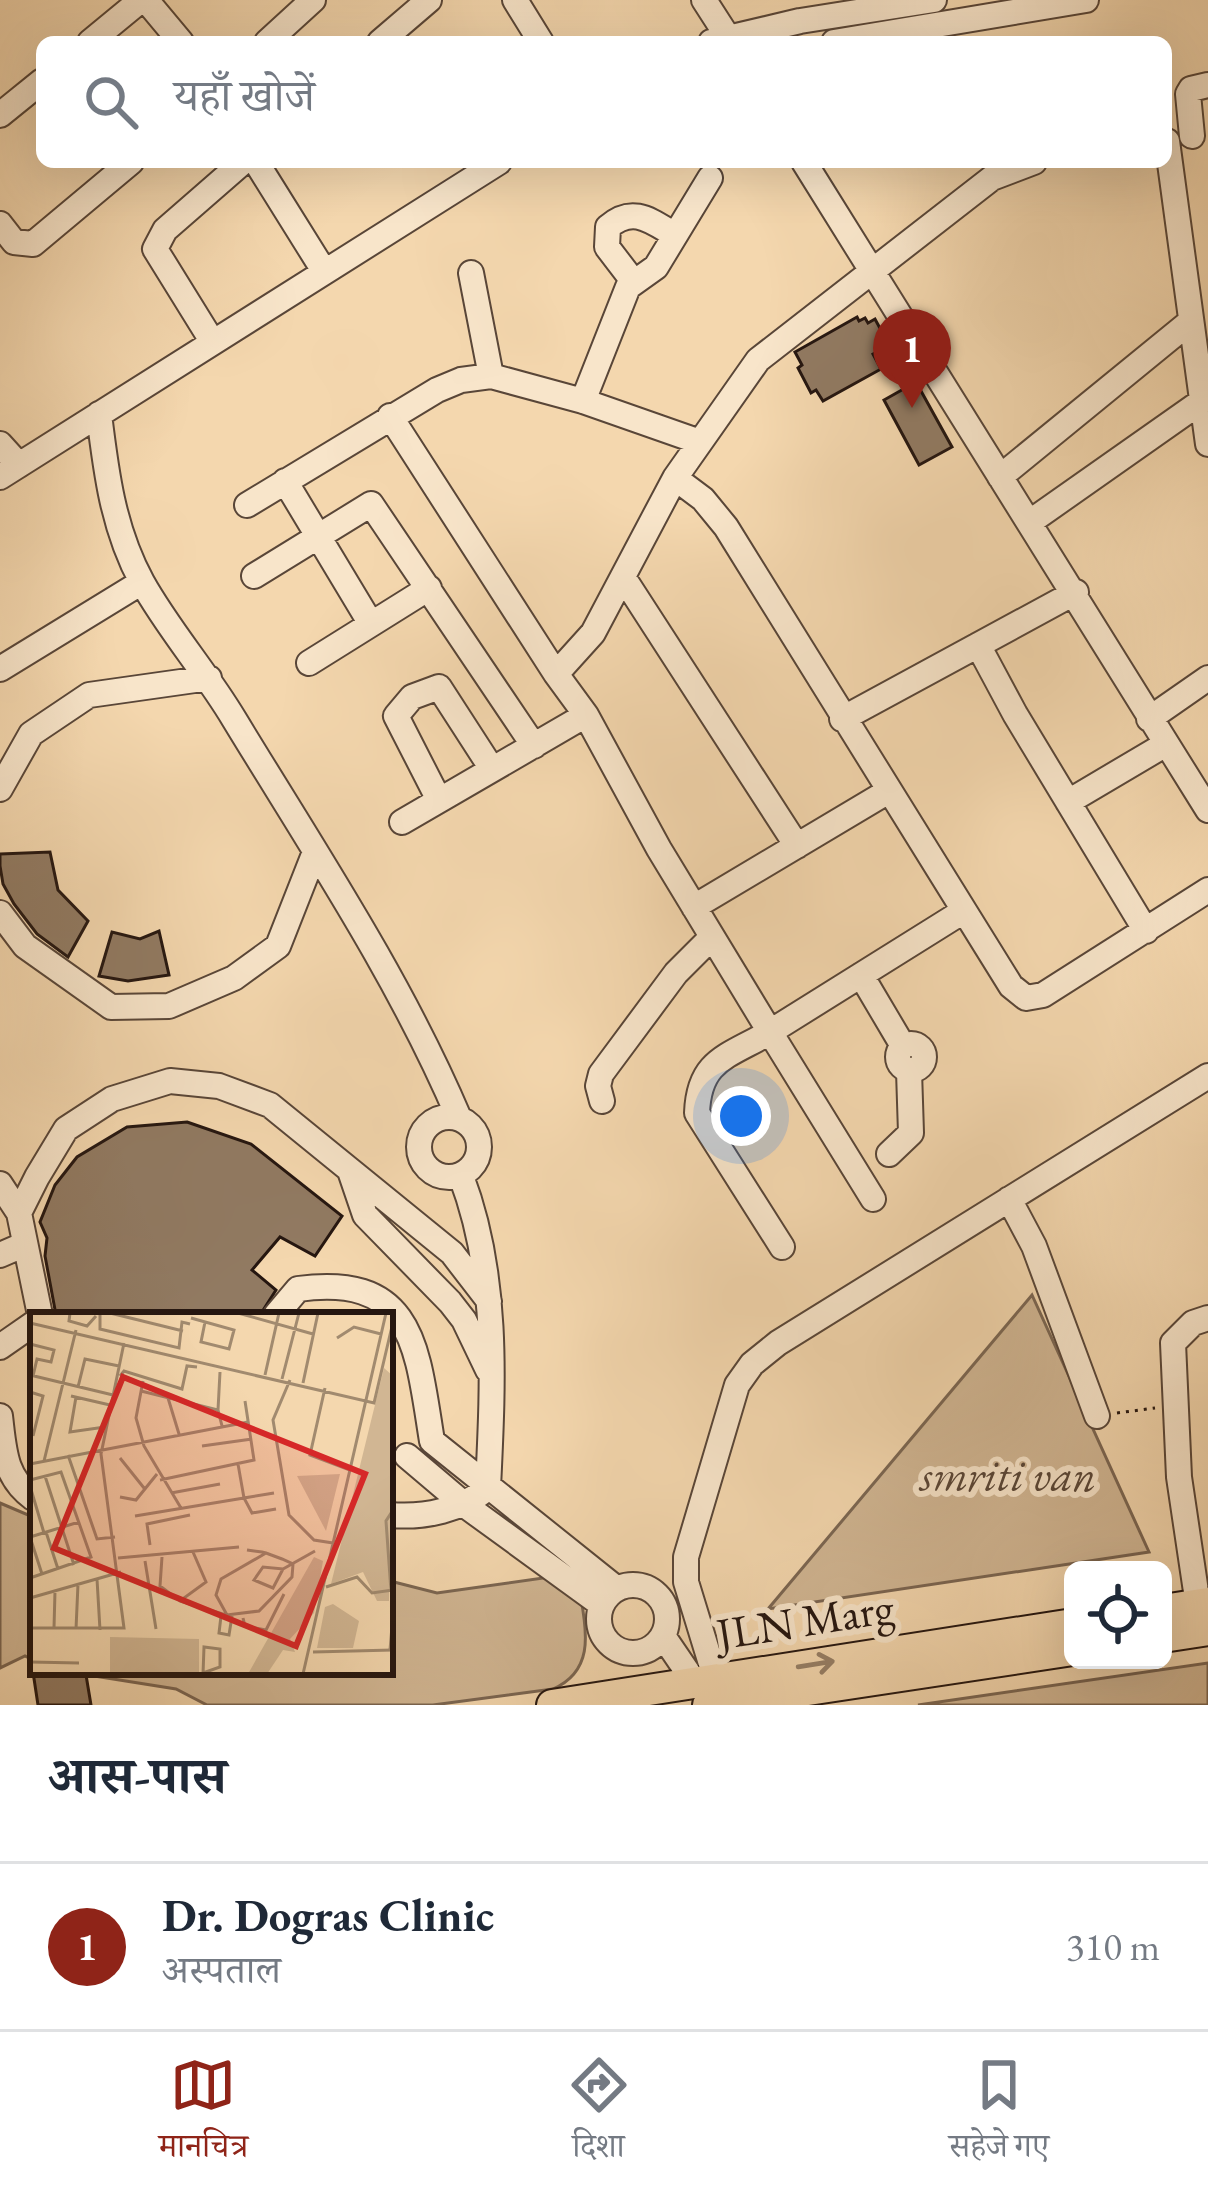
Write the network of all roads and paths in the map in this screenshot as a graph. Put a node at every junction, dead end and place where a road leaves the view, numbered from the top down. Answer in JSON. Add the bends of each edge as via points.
{"nodes":[{"id":1,"x":144,"y":0,"type":"edge"},
{"id":2,"x":313,"y":0,"type":"edge"},
{"id":3,"x":429,"y":0,"type":"edge"},
{"id":4,"x":515,"y":0,"type":"edge"},
{"id":5,"x":704,"y":0,"type":"edge"},
{"id":6,"x":934,"y":0,"type":"edge"},
{"id":7,"x":1086,"y":0,"type":"edge"},
{"id":8,"x":852,"y":6,"type":"edge"},
{"id":9,"x":98,"y":36,"type":"edge"},
{"id":10,"x":176,"y":36,"type":"edge"},
{"id":11,"x":274,"y":36,"type":"edge"},
{"id":12,"x":387,"y":36,"type":"edge"},
{"id":13,"x":537,"y":36,"type":"edge"},
{"id":14,"x":721,"y":36,"type":"edge"},
{"id":15,"x":738,"y":36,"type":"edge"},
{"id":16,"x":871,"y":36,"type":"edge"},
{"id":17,"x":1208,"y":85,"type":"edge"},
{"id":18,"x":36,"y":86,"type":"edge"},
{"id":19,"x":0,"y":116,"type":"edge"},
{"id":20,"x":1183,"y":138,"type":"edge"},
{"id":21,"x":124,"y":168,"type":"edge"},
{"id":22,"x":236,"y":168,"type":"edge"},
{"id":23,"x":260,"y":168,"type":"edge"},
{"id":24,"x":489,"y":168,"type":"edge"},
{"id":25,"x":808,"y":168,"type":"edge"},
{"id":26,"x":1018,"y":168,"type":"edge"},
{"id":27,"x":710,"y":178,"type":"dead end"},
{"id":28,"x":0,"y":224,"type":"edge"},
{"id":29,"x":675,"y":235,"type":"junction"},
{"id":30,"x":869,"y":270,"type":"junction"},
{"id":31,"x":324,"y":271,"type":"junction"},
{"id":32,"x":471,"y":273,"type":"dead end"},
{"id":33,"x":633,"y":281,"type":"junction"},
{"id":34,"x":1192,"y":321,"type":"junction"},
{"id":35,"x":212,"y":341,"type":"junction"},
{"id":36,"x":491,"y":376,"type":"junction"},
{"id":37,"x":583,"y":400,"type":"junction"},
{"id":38,"x":99,"y":414,"type":"junction"},
{"id":39,"x":390,"y":416,"type":"junction"},
{"id":40,"x":1206,"y":424,"type":"edge"},
{"id":41,"x":700,"y":442,"type":"junction"},
{"id":42,"x":0,"y":444,"type":"edge"},
{"id":43,"x":9,"y":471,"type":"edge"},
{"id":44,"x":1000,"y":477,"type":"junction"},
{"id":45,"x":675,"y":478,"type":"junction"},
{"id":46,"x":284,"y":481,"type":"junction"},
{"id":47,"x":247,"y":505,"type":"dead end"},
{"id":48,"x":1030,"y":522,"type":"junction"},
{"id":49,"x":316,"y":538,"type":"junction"},
{"id":50,"x":254,"y":576,"type":"dead end"},
{"id":51,"x":623,"y":577,"type":"junction"},
{"id":52,"x":142,"y":582,"type":"junction"},
{"id":53,"x":429,"y":588,"type":"junction"},
{"id":54,"x":1076,"y":592,"type":"junction"},
{"id":55,"x":371,"y":624,"type":"junction"},
{"id":56,"x":978,"y":645,"type":"junction"},
{"id":57,"x":309,"y":663,"type":"dead end"},
{"id":58,"x":0,"y":669,"type":"edge"},
{"id":59,"x":556,"y":674,"type":"junction"},
{"id":60,"x":209,"y":678,"type":"junction"},
{"id":61,"x":1208,"y":678,"type":"edge"},
{"id":62,"x":586,"y":716,"type":"junction"},
{"id":63,"x":1149,"y":718,"type":"junction"},
{"id":64,"x":842,"y":719,"type":"junction"},
{"id":65,"x":1166,"y":744,"type":"junction"},
{"id":66,"x":534,"y":746,"type":"junction"},
{"id":67,"x":492,"y":769,"type":"junction"},
{"id":68,"x":0,"y":789,"type":"edge"},
{"id":69,"x":887,"y":792,"type":"junction"},
{"id":70,"x":440,"y":800,"type":"junction"},
{"id":71,"x":1068,"y":802,"type":"junction"},
{"id":72,"x":1208,"y":810,"type":"edge"},
{"id":73,"x":402,"y":822,"type":"dead end"},
{"id":74,"x":796,"y":846,"type":"junction"},
{"id":75,"x":315,"y":852,"type":"junction"},
{"id":76,"x":1208,"y":890,"type":"edge"},
{"id":77,"x":694,"y":907,"type":"junction"},
{"id":78,"x":962,"y":912,"type":"junction"},
{"id":79,"x":0,"y":913,"type":"edge"},
{"id":80,"x":1147,"y":931,"type":"junction"},
{"id":81,"x":712,"y":937,"type":"junction"},
{"id":82,"x":861,"y":975,"type":"junction"},
{"id":83,"x":770,"y":1032,"type":"junction"},
{"id":84,"x":1208,"y":1076,"type":"edge"},
{"id":85,"x":602,"y":1101,"type":"dead end"},
{"id":86,"x":459,"y":1118,"type":"junction"},
{"id":87,"x":889,"y":1154,"type":"dead end"},
{"id":88,"x":349,"y":1168,"type":"junction"},
{"id":89,"x":461,"y":1176,"type":"junction"},
{"id":90,"x":0,"y":1184,"type":"edge"},
{"id":91,"x":1010,"y":1198,"type":"junction"},
{"id":92,"x":873,"y":1199,"type":"dead end"},
{"id":93,"x":19,"y":1213,"type":"junction"},
{"id":94,"x":782,"y":1247,"type":"dead end"},
{"id":95,"x":12,"y":1250,"type":"edge"},
{"id":96,"x":489,"y":1301,"type":"junction"},
{"id":97,"x":39,"y":1312,"type":"edge"},
{"id":98,"x":278,"y":1312,"type":"edge"},
{"id":99,"x":1208,"y":1318,"type":"edge"},
{"id":100,"x":30,"y":1326,"type":"edge"},
{"id":101,"x":0,"y":1347,"type":"edge"},
{"id":102,"x":491,"y":1376,"type":"junction"},
{"id":103,"x":1173,"y":1406,"type":"junction"},
{"id":104,"x":0,"y":1416,"type":"edge"},
{"id":105,"x":1097,"y":1416,"type":"joint"},
{"id":106,"x":432,"y":1441,"type":"junction"},
{"id":107,"x":399,"y":1457,"type":"edge"},
{"id":108,"x":488,"y":1488,"type":"junction"},
{"id":109,"x":30,"y":1496,"type":"edge"},
{"id":110,"x":466,"y":1506,"type":"junction"},
{"id":111,"x":393,"y":1515,"type":"edge"},
{"id":112,"x":686,"y":1557,"type":"junction"},
{"id":113,"x":649,"y":1589,"type":"junction"},
{"id":114,"x":610,"y":1597,"type":"junction"},
{"id":115,"x":1172,"y":1610,"type":"edge"},
{"id":116,"x":1205,"y":1612,"type":"edge"},
{"id":117,"x":1064,"y":1626,"type":"edge"},
{"id":118,"x":1172,"y":1631,"type":"edge"},
{"id":119,"x":663,"y":1636,"type":"junction"},
{"id":120,"x":1064,"y":1651,"type":"edge"},
{"id":121,"x":623,"y":1652,"type":"junction"},
{"id":122,"x":707,"y":1689,"type":"edge"},
{"id":123,"x":613,"y":1695,"type":"junction"},
{"id":124,"x":564,"y":1703,"type":"edge"}],
"edges":[{"from":1,"to":9,"type":"street"},
{"from":1,"to":10,"type":"street"},
{"from":2,"to":11,"type":"street"},
{"from":3,"to":12,"type":"street"},
{"from":4,"to":13,"type":"street"},
{"from":5,"to":14,"type":"street"},
{"from":6,"to":8,"type":"street"},
{"from":7,"to":16,"type":"street"},
{"from":8,"to":15,"type":"street"},
{"from":17,"to":20,"type":"street","via":[[1188,94]]},
{"from":18,"to":19,"type":"street"},
{"from":20,"to":34,"type":"street"},
{"from":21,"to":28,"type":"street","via":[[33,244],[14,242]]},
{"from":22,"to":35,"type":"street","via":[[155,243]]},
{"from":23,"to":31,"type":"street"},
{"from":24,"to":31,"type":"street"},
{"from":25,"to":30,"type":"street"},
{"from":26,"to":30,"type":"street","via":[[992,178]]},
{"from":27,"to":29,"type":"street"},
{"from":29,"to":33,"type":"street","via":[[656,267]]},
{"from":29,"to":33,"type":"street","via":[[627,214],[608,227],[607,247]]},
{"from":30,"to":41,"type":"street","via":[[758,360]]},
{"from":30,"to":44,"type":"street"},
{"from":31,"to":35,"type":"street"},
{"from":32,"to":36,"type":"street"},
{"from":33,"to":37,"type":"street"},
{"from":34,"to":40,"type":"street"},
{"from":34,"to":44,"type":"street"},
{"from":35,"to":38,"type":"street"},
{"from":36,"to":37,"type":"street"},
{"from":36,"to":39,"type":"street","via":[[449,385]]},
{"from":37,"to":41,"type":"street"},
{"from":38,"to":43,"type":"street"},
{"from":38,"to":52,"type":"street","via":[[107,484]]},
{"from":39,"to":46,"type":"street"},
{"from":39,"to":59,"type":"street"},
{"from":40,"to":48,"type":"street"},
{"from":41,"to":45,"type":"street"},
{"from":42,"to":43,"type":"street"},
{"from":44,"to":48,"type":"street"},
{"from":45,"to":51,"type":"street"},
{"from":45,"to":64,"type":"street","via":[[726,527]]},
{"from":46,"to":47,"type":"street"},
{"from":46,"to":49,"type":"street"},
{"from":48,"to":54,"type":"street"},
{"from":49,"to":50,"type":"street"},
{"from":49,"to":53,"type":"street","via":[[370,504]]},
{"from":49,"to":55,"type":"street"},
{"from":51,"to":59,"type":"street","via":[[593,633]]},
{"from":51,"to":74,"type":"street"},
{"from":52,"to":58,"type":"street"},
{"from":52,"to":60,"type":"street"},
{"from":53,"to":55,"type":"street"},
{"from":53,"to":66,"type":"street"},
{"from":54,"to":56,"type":"street"},
{"from":54,"to":63,"type":"street"},
{"from":55,"to":57,"type":"street"},
{"from":56,"to":64,"type":"street"},
{"from":56,"to":71,"type":"street"},
{"from":59,"to":62,"type":"street"},
{"from":60,"to":68,"type":"street","via":[[89,695],[31,734]]},
{"from":60,"to":75,"type":"street"},
{"from":61,"to":63,"type":"street"},
{"from":62,"to":66,"type":"street"},
{"from":62,"to":77,"type":"street"},
{"from":63,"to":65,"type":"street"},
{"from":64,"to":69,"type":"street"},
{"from":65,"to":71,"type":"street"},
{"from":65,"to":72,"type":"street"},
{"from":66,"to":67,"type":"street"},
{"from":67,"to":70,"type":"street"},
{"from":67,"to":70,"type":"street","via":[[439,687],[412,697],[396,716]]},
{"from":69,"to":74,"type":"street"},
{"from":69,"to":78,"type":"street"},
{"from":70,"to":73,"type":"street"},
{"from":71,"to":80,"type":"street"},
{"from":74,"to":77,"type":"street"},
{"from":75,"to":79,"type":"street","via":[[278,946],[234,978],[170,1006],[111,1007],[25,946]]},
{"from":75,"to":86,"type":"street","via":[[397,987]]},
{"from":76,"to":80,"type":"street"},
{"from":77,"to":81,"type":"street"},
{"from":78,"to":80,"type":"street","via":[[1026,998]]},
{"from":78,"to":82,"type":"street"},
{"from":81,"to":83,"type":"street"},
{"from":81,"to":85,"type":"street","via":[[601,1075]]},
{"from":82,"to":83,"type":"street"},
{"from":82,"to":87,"type":"street","via":[[905,1058],[911,1132]]},
{"from":83,"to":92,"type":"street"},
{"from":83,"to":94,"type":"street","via":[[705,1070],[697,1113]]},
{"from":84,"to":91,"type":"street"},
{"from":86,"to":89,"type":"street","via":[[475,1131],[480,1151]]},
{"from":86,"to":89,"type":"street","via":[[431,1123],[418,1148],[433,1173]]},
{"from":88,"to":93,"type":"street","via":[[270,1106],[219,1086],[170,1081],[112,1099],[66,1129]]},
{"from":88,"to":96,"type":"street","via":[[452,1253]]},
{"from":88,"to":102,"type":"street","via":[[365,1215],[450,1301]]},
{"from":89,"to":96,"type":"street","via":[[477,1217]]},
{"from":90,"to":93,"type":"street"},
{"from":91,"to":105,"type":"street"},
{"from":91,"to":112,"type":"street","via":[[752,1364],[737,1385]]},
{"from":93,"to":95,"type":"street"},
{"from":95,"to":97,"type":"street"},
{"from":96,"to":102,"type":"street"},
{"from":98,"to":106,"type":"street","via":[[298,1288],[322,1285],[369,1290],[398,1313],[419,1362]]},
{"from":99,"to":103,"type":"street","via":[[1173,1342]]},
{"from":100,"to":101,"type":"street"},
{"from":102,"to":108,"type":"street"},
{"from":103,"to":105,"type":"path"},
{"from":103,"to":116,"type":"street"},
{"from":104,"to":109,"type":"street","via":[[7,1466]]},
{"from":106,"to":107,"type":"street"},
{"from":106,"to":108,"type":"street"},
{"from":107,"to":110,"type":"street"},
{"from":108,"to":110,"type":"street"},
{"from":108,"to":114,"type":"street"},
{"from":110,"to":111,"type":"street"},
{"from":110,"to":114,"type":"street"},
{"from":112,"to":113,"type":"street"},
{"from":112,"to":122,"type":"street"},
{"from":113,"to":114,"type":"street"},
{"from":113,"to":119,"type":"street","via":[[668,1615]]},
{"from":114,"to":121,"type":"street","via":[[600,1628]]},
{"from":115,"to":116,"type":"main road"},
{"from":116,"to":118,"type":"main road"},
{"from":122,"to":117,"type":"main road","name":"JLN Marg","one_way":true},
{"from":119,"to":121,"type":"street","via":[[646,1651]]},
{"from":119,"to":122,"type":"street"},
{"from":120,"to":122,"type":"main road","name":"JLN Marg"},
{"from":121,"to":123,"type":"street"},
{"from":122,"to":123,"type":"main road","name":"JLN Marg"},
{"from":123,"to":124,"type":"main road","name":"JLN Marg"}]}
